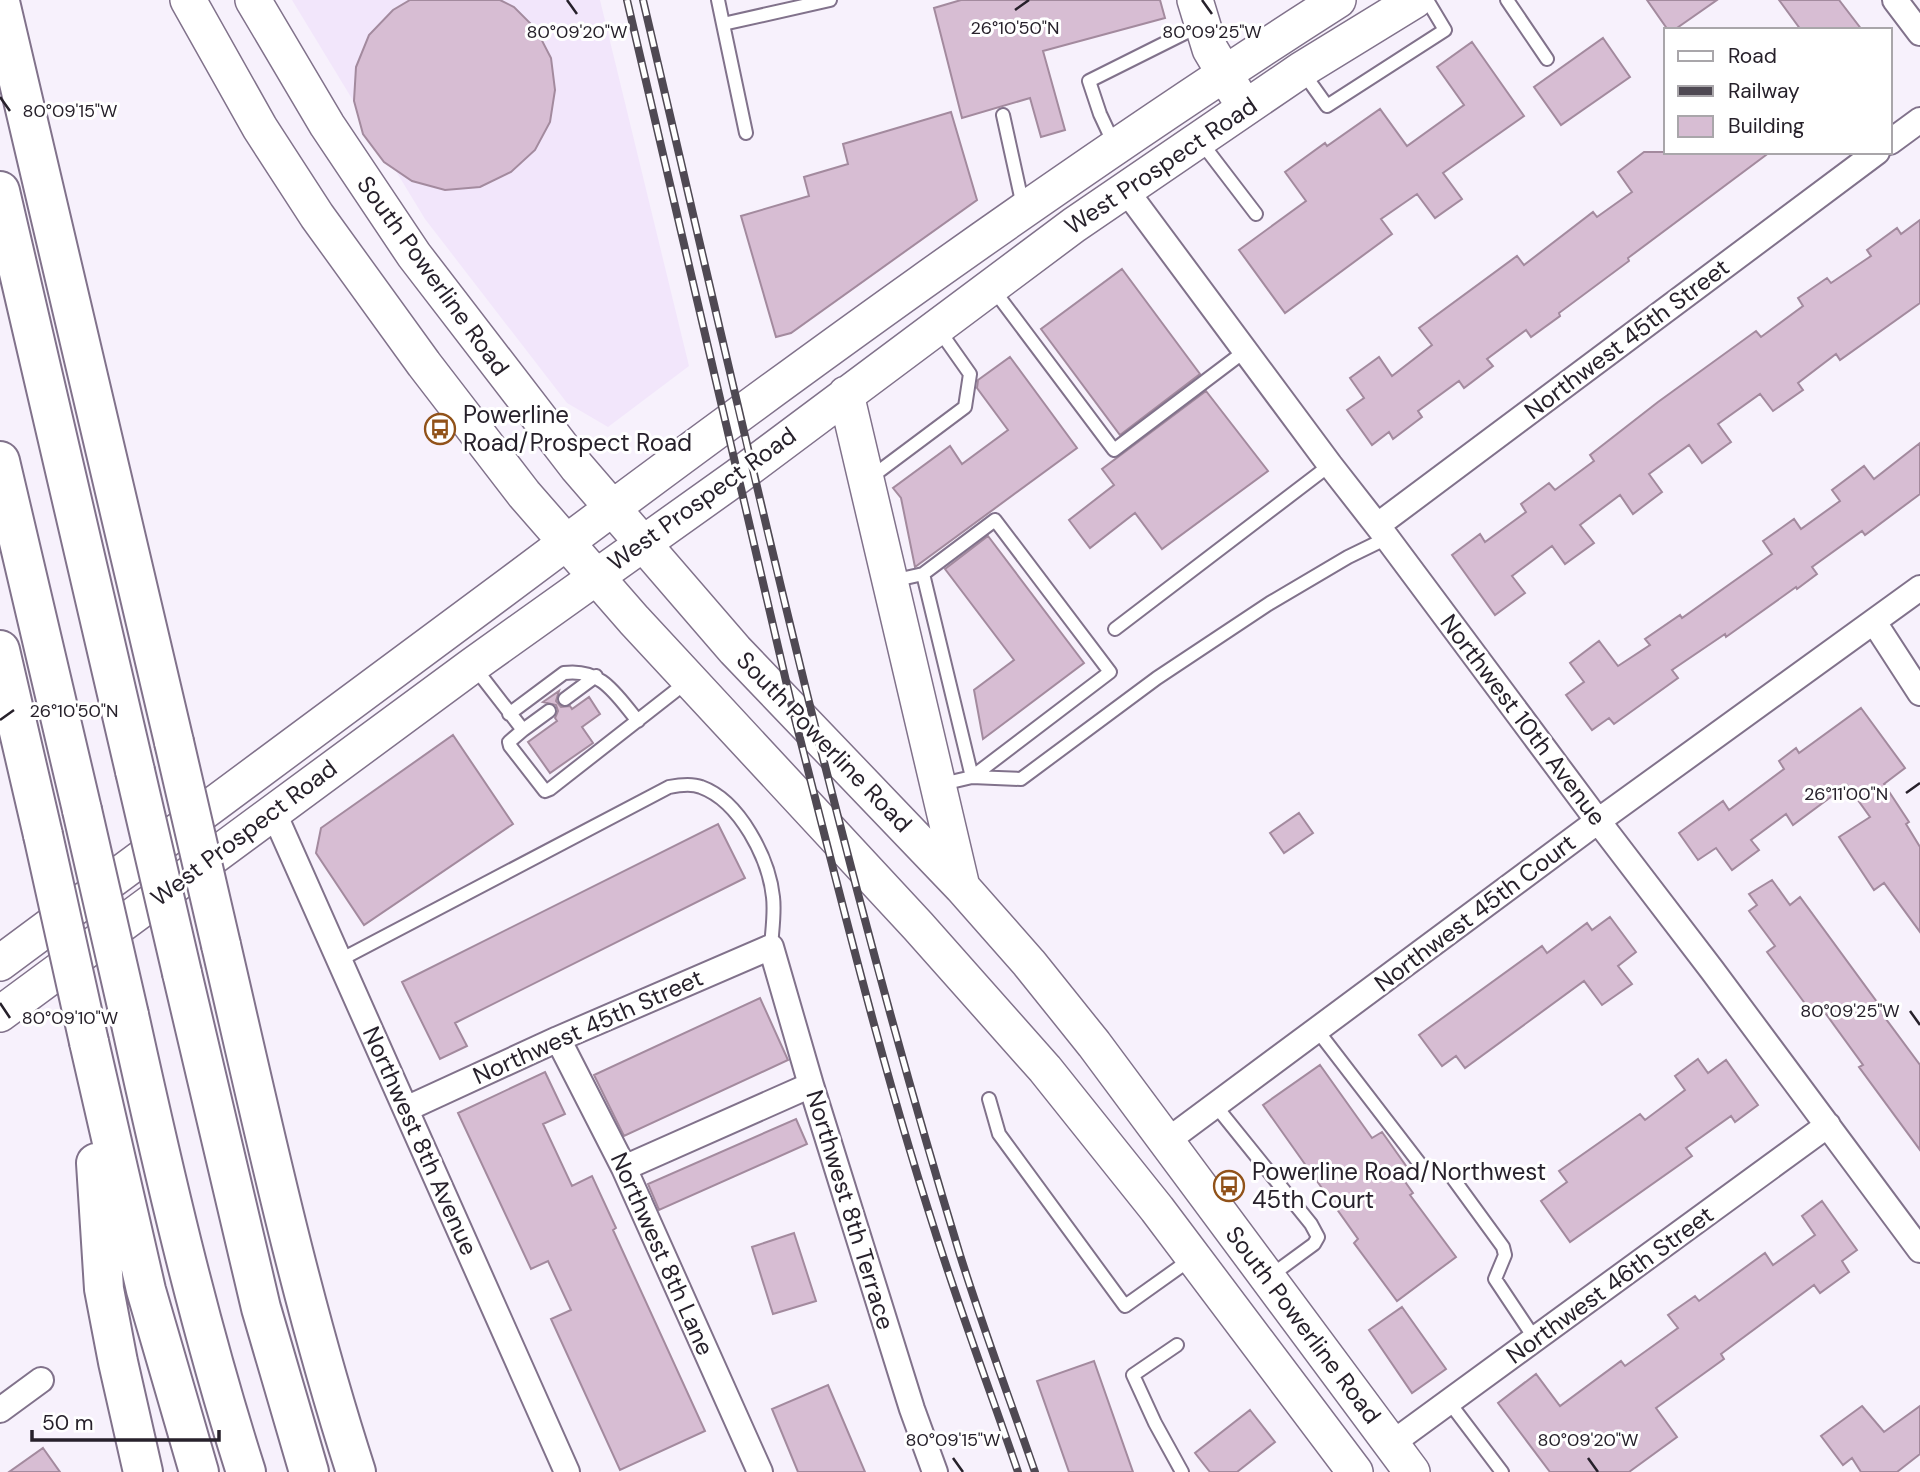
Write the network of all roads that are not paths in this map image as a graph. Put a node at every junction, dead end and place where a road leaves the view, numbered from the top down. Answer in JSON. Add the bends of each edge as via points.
{"nodes":[{"id":1,"x":253,"y":0,"type":"edge"},
{"id":2,"x":718,"y":0,"type":"edge"},
{"id":3,"x":830,"y":0,"type":"edge"},
{"id":4,"x":1338,"y":0,"type":"edge"},
{"id":5,"x":1415,"y":0,"type":"edge"},
{"id":6,"x":1427,"y":0,"type":"edge"},
{"id":7,"x":1507,"y":0,"type":"edge"},
{"id":8,"x":1895,"y":0,"type":"edge"},
{"id":9,"x":0,"y":2,"type":"edge"},
{"id":10,"x":191,"y":6,"type":"edge"},
{"id":11,"x":1198,"y":12,"type":"edge"},
{"id":12,"x":723,"y":24,"type":"junction"},
{"id":13,"x":1920,"y":33,"type":"edge"},
{"id":14,"x":1547,"y":59,"type":"dead end"},
{"id":15,"x":1301,"y":70,"type":"junction"},
{"id":16,"x":1223,"y":74,"type":"junction"},
{"id":17,"x":1245,"y":108,"type":"junction"},
{"id":18,"x":1003,"y":115,"type":"dead end"},
{"id":19,"x":1920,"y":120,"type":"edge"},
{"id":20,"x":746,"y":133,"type":"dead end"},
{"id":21,"x":1198,"y":138,"type":"junction"},
{"id":22,"x":1892,"y":141,"type":"edge"},
{"id":23,"x":1115,"y":147,"type":"junction"},
{"id":24,"x":1874,"y":154,"type":"edge"},
{"id":25,"x":1125,"y":190,"type":"junction"},
{"id":26,"x":0,"y":191,"type":"edge"},
{"id":27,"x":1024,"y":210,"type":"junction"},
{"id":28,"x":1256,"y":214,"type":"dead end"},
{"id":29,"x":991,"y":286,"type":"junction"},
{"id":30,"x":936,"y":327,"type":"junction"},
{"id":31,"x":1245,"y":351,"type":"junction"},
{"id":32,"x":846,"y":394,"type":"junction"},
{"id":33,"x":0,"y":461,"type":"edge"},
{"id":34,"x":1330,"y":465,"type":"junction"},
{"id":35,"x":867,"y":480,"type":"junction"},
{"id":36,"x":612,"y":508,"type":"junction"},
{"id":37,"x":1382,"y":531,"type":"junction"},
{"id":38,"x":566,"y":542,"type":"junction"},
{"id":39,"x":643,"y":544,"type":"junction"},
{"id":40,"x":596,"y":577,"type":"junction"},
{"id":41,"x":906,"y":577,"type":"junction"},
{"id":42,"x":1920,"y":589,"type":"edge"},
{"id":43,"x":1874,"y":622,"type":"junction"},
{"id":44,"x":1115,"y":629,"type":"dead end"},
{"id":45,"x":0,"y":650,"type":"edge"},
{"id":46,"x":473,"y":665,"type":"junction"},
{"id":47,"x":596,"y":676,"type":"junction"},
{"id":48,"x":690,"y":680,"type":"junction"},
{"id":49,"x":1920,"y":693,"type":"edge"},
{"id":50,"x":565,"y":699,"type":"dead end"},
{"id":51,"x":550,"y":711,"type":"dead end"},
{"id":52,"x":509,"y":714,"type":"junction"},
{"id":53,"x":638,"y":721,"type":"junction"},
{"id":54,"x":523,"y":730,"type":"junction"},
{"id":55,"x":972,"y":777,"type":"junction"},
{"id":56,"x":938,"y":785,"type":"junction"},
{"id":57,"x":274,"y":811,"type":"junction"},
{"id":58,"x":1598,"y":821,"type":"junction"},
{"id":59,"x":962,"y":887,"type":"junction"},
{"id":60,"x":771,"y":947,"type":"junction"},
{"id":61,"x":340,"y":961,"type":"junction"},
{"id":62,"x":0,"y":963,"type":"edge"},
{"id":63,"x":0,"y":1014,"type":"edge"},
{"id":64,"x":1317,"y":1030,"type":"junction"},
{"id":65,"x":558,"y":1039,"type":"junction"},
{"id":66,"x":89,"y":1042,"type":"junction"},
{"id":67,"x":811,"y":1085,"type":"junction"},
{"id":68,"x":989,"y":1099,"type":"dead end"},
{"id":69,"x":1215,"y":1105,"type":"junction"},
{"id":70,"x":406,"y":1109,"type":"junction"},
{"id":71,"x":1828,"y":1125,"type":"junction"},
{"id":72,"x":1167,"y":1141,"type":"junction"},
{"id":73,"x":1420,"y":1164,"type":"dead end"},
{"id":74,"x":624,"y":1168,"type":"junction"},
{"id":75,"x":1452,"y":1177,"type":"dead end"},
{"id":76,"x":1920,"y":1251,"type":"edge"},
{"id":77,"x":1194,"y":1257,"type":"junction"},
{"id":78,"x":1268,"y":1278,"type":"junction"},
{"id":79,"x":1535,"y":1339,"type":"junction"},
{"id":80,"x":1177,"y":1345,"type":"dead end"},
{"id":81,"x":41,"y":1380,"type":"dead end"},
{"id":82,"x":1449,"y":1402,"type":"junction"},
{"id":83,"x":0,"y":1410,"type":"edge"},
{"id":84,"x":1320,"y":1425,"type":"junction"},
{"id":85,"x":1365,"y":1466,"type":"edge"},
{"id":86,"x":143,"y":1472,"type":"edge"},
{"id":87,"x":199,"y":1472,"type":"edge"},
{"id":88,"x":246,"y":1472,"type":"edge"},
{"id":89,"x":310,"y":1472,"type":"edge"},
{"id":90,"x":356,"y":1472,"type":"edge"},
{"id":91,"x":567,"y":1472,"type":"edge"},
{"id":92,"x":760,"y":1472,"type":"edge"},
{"id":93,"x":935,"y":1472,"type":"edge"},
{"id":94,"x":1182,"y":1472,"type":"edge"},
{"id":95,"x":1412,"y":1472,"type":"edge"},
{"id":96,"x":1502,"y":1472,"type":"edge"}],
"edges":[{"from":1,"to":36,"type":"main road","name":"South Powerline Road","via":[[327,125],[414,255]]},
{"from":2,"to":12,"type":"lane"},
{"from":3,"to":12,"type":"lane"},
{"from":4,"to":16,"type":"main road","name":"West Prospect Road"},
{"from":5,"to":15,"type":"main road","name":"West Prospect Road"},
{"from":6,"to":15,"type":"lane","via":[[1445,30],[1327,106]]},
{"from":7,"to":14,"type":"lane"},
{"from":8,"to":13,"type":"street"},
{"from":9,"to":90,"type":"highway","bridge":true,"via":[[292,1247]]},
{"from":10,"to":38,"type":"main road","name":"South Powerline Road","via":[[260,128],[345,257],[470,425]]},
{"from":11,"to":16,"type":"main road"},
{"from":11,"to":23,"type":"lane","via":[[1089,82]]},
{"from":12,"to":20,"type":"lane"},
{"from":15,"to":17,"type":"main road","name":"West Prospect Road"},
{"from":16,"to":17,"type":"main road"},
{"from":16,"to":23,"type":"main road","name":"West Prospect Road"},
{"from":17,"to":21,"type":"main road","name":"West Prospect Road"},
{"from":18,"to":27,"type":"lane"},
{"from":19,"to":22,"type":"street"},
{"from":21,"to":25,"type":"main road","name":"West Prospect Road"},
{"from":21,"to":28,"type":"lane"},
{"from":23,"to":27,"type":"main road","name":"West Prospect Road"},
{"from":24,"to":37,"type":"street","name":"Northwest 45th Street"},
{"from":25,"to":29,"type":"main road","name":"West Prospect Road"},
{"from":25,"to":31,"type":"street","name":"Northwest 10th Avenue"},
{"from":26,"to":89,"type":"highway","bridge":true,"via":[[254,1281]]},
{"from":27,"to":36,"type":"main road","name":"West Prospect Road"},
{"from":29,"to":30,"type":"main road","name":"West Prospect Road"},
{"from":29,"to":31,"type":"lane","via":[[1114,450]]},
{"from":30,"to":32,"type":"main road","name":"West Prospect Road"},
{"from":30,"to":35,"type":"lane","via":[[970,374],[965,407]]},
{"from":31,"to":34,"type":"street","name":"Northwest 10th Avenue"},
{"from":32,"to":35,"type":"main road"},
{"from":32,"to":39,"type":"main road","name":"West Prospect Road"},
{"from":33,"to":88,"type":"highway","bridge":true,"via":[[167,1190]]},
{"from":34,"to":37,"type":"street","name":"Northwest 10th Avenue"},
{"from":34,"to":44,"type":"lane"},
{"from":35,"to":41,"type":"main road"},
{"from":36,"to":38,"type":"main road","name":"West Prospect Road"},
{"from":36,"to":39,"type":"main road","name":"South Powerline Road"},
{"from":37,"to":55,"type":"lane","via":[[1157,678],[1021,779]]},
{"from":37,"to":58,"type":"street","name":"Northwest 10th Avenue"},
{"from":38,"to":40,"type":"main road","name":"South Powerline Road"},
{"from":38,"to":62,"type":"main road","name":"West Prospect Road"},
{"from":39,"to":40,"type":"main road","name":"West Prospect Road"},
{"from":39,"to":59,"type":"main road","name":"South Powerline Road","via":[[745,660]]},
{"from":40,"to":46,"type":"main road","name":"West Prospect Road"},
{"from":40,"to":48,"type":"main road","name":"South Powerline Road"},
{"from":41,"to":55,"type":"lane"},
{"from":41,"to":55,"type":"lane","via":[[995,520],[1110,672]]},
{"from":41,"to":56,"type":"main road"},
{"from":42,"to":43,"type":"street","name":"Northwest 45th Court"},
{"from":43,"to":49,"type":"street"},
{"from":43,"to":58,"type":"street","name":"Northwest 45th Court"},
{"from":45,"to":66,"type":"highway","bridge":true},
{"from":46,"to":52,"type":"lane"},
{"from":46,"to":57,"type":"main road","name":"West Prospect Road"},
{"from":47,"to":50,"type":"lane"},
{"from":47,"to":52,"type":"lane","via":[[564,673]]},
{"from":47,"to":53,"type":"lane"},
{"from":48,"to":53,"type":"lane"},
{"from":48,"to":77,"type":"main road","name":"South Powerline Road","via":[[1000,1016]]},
{"from":51,"to":54,"type":"lane"},
{"from":52,"to":54,"type":"lane"},
{"from":53,"to":54,"type":"lane","via":[[545,791],[510,746]]},
{"from":55,"to":56,"type":"lane"},
{"from":56,"to":59,"type":"main road"},
{"from":57,"to":61,"type":"street","name":"Northwest 8th Avenue"},
{"from":57,"to":63,"type":"main road","name":"West Prospect Road"},
{"from":58,"to":64,"type":"street","name":"Northwest 45th Court"},
{"from":58,"to":71,"type":"street","name":"Northwest 10th Avenue"},
{"from":59,"to":72,"type":"main road","name":"South Powerline Road","via":[[1062,1003]]},
{"from":60,"to":61,"type":"lane","via":[[774,899],[760,852],[725,801],[700,786],[685,785],[669,787]]},
{"from":60,"to":65,"type":"street","name":"Northwest 45th Street"},
{"from":60,"to":67,"type":"street","name":"Northwest 8th Terrace"},
{"from":61,"to":70,"type":"street","name":"Northwest 8th Avenue"},
{"from":64,"to":69,"type":"street","name":"Northwest 45th Court"},
{"from":64,"to":73,"type":"lane"},
{"from":65,"to":70,"type":"street","name":"Northwest 45th Street"},
{"from":65,"to":74,"type":"street","name":"Northwest 8th Lane"},
{"from":66,"to":86,"type":"highway","via":[[104,1289]]},
{"from":66,"to":87,"type":"highway","via":[[146,1290]]},
{"from":67,"to":74,"type":"street"},
{"from":67,"to":93,"type":"street","name":"Northwest 8th Terrace"},
{"from":68,"to":77,"type":"lane","via":[[999,1134],[1125,1306]]},
{"from":69,"to":72,"type":"street","name":"Northwest 45th Court"},
{"from":69,"to":78,"type":"lane","via":[[1318,1237]]},
{"from":70,"to":91,"type":"street","name":"Northwest 8th Avenue"},
{"from":71,"to":76,"type":"street","name":"Northwest 10th Avenue"},
{"from":71,"to":79,"type":"street","name":"Northwest 46th Street"},
{"from":72,"to":78,"type":"main road","name":"South Powerline Road"},
{"from":74,"to":92,"type":"street","name":"Northwest 8th Lane"},
{"from":75,"to":79,"type":"lane","via":[[1503,1247],[1506,1255],[1495,1279]]},
{"from":77,"to":84,"type":"main road","name":"South Powerline Road"},
{"from":78,"to":85,"type":"main road","name":"South Powerline Road"},
{"from":79,"to":82,"type":"street","name":"Northwest 46th Street"},
{"from":80,"to":94,"type":"lane","via":[[1133,1375]]},
{"from":81,"to":83,"type":"street"},
{"from":82,"to":85,"type":"street","name":"Northwest 46th Street"},
{"from":82,"to":96,"type":"lane"},
{"from":84,"to":85,"type":"main road","name":"South Powerline Road"},
{"from":84,"to":85,"type":"main road","via":[[1359,1440]]},
{"from":85,"to":95,"type":"main road","name":"South Powerline Road"}]}
